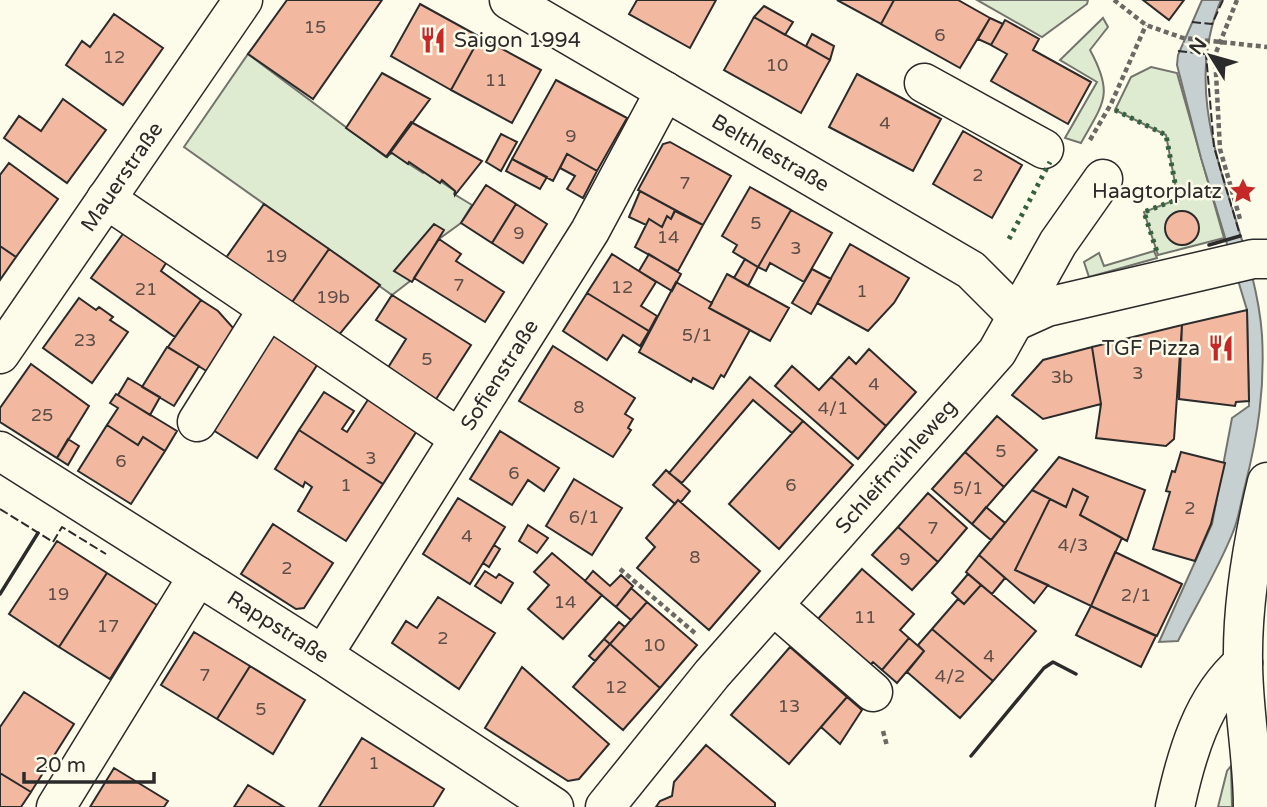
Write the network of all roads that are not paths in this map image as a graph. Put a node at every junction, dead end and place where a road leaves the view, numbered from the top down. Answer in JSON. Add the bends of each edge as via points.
{"nodes":[{"id":1,"x":243,"y":0,"type":"edge"},
{"id":2,"x":509,"y":0,"type":"edge"},
{"id":3,"x":924,"y":83,"type":"dead end"},
{"id":4,"x":665,"y":91,"type":"junction"},
{"id":5,"x":1044,"y":149,"type":"dead end"},
{"id":6,"x":1103,"y":179,"type":"dead end"},
{"id":7,"x":106,"y":199,"type":"junction"},
{"id":8,"x":1260,"y":259,"type":"edge"},
{"id":9,"x":268,"y":309,"type":"junction"},
{"id":10,"x":1016,"y":321,"type":"junction"},
{"id":11,"x":0,"y":354,"type":"edge"},
{"id":12,"x":197,"y":422,"type":"dead end"},
{"id":13,"x":459,"y":438,"type":"junction"},
{"id":14,"x":0,"y":451,"type":"edge"},
{"id":15,"x":1267,"y":482,"type":"edge"},
{"id":16,"x":198,"y":576,"type":"junction"},
{"id":17,"x":774,"y":606,"type":"junction"},
{"id":18,"x":323,"y":655,"type":"junction"},
{"id":19,"x":1242,"y":663,"type":"junction"},
{"id":20,"x":873,"y":692,"type":"dead end"},
{"id":21,"x":1184,"y":764,"type":"junction"},
{"id":22,"x":56,"y":807,"type":"edge"},
{"id":23,"x":554,"y":807,"type":"edge"},
{"id":24,"x":605,"y":807,"type":"edge"},
{"id":25,"x":1146,"y":807,"type":"edge"},
{"id":26,"x":1175,"y":807,"type":"edge"},
{"id":27,"x":1253,"y":807,"type":"edge"}],
"edges":[{"from":1,"to":7,"type":"street","name":"Mauerstraße"},
{"from":2,"to":4,"type":"street","name":"Belthlestraße"},
{"from":3,"to":5,"type":"street"},
{"from":4,"to":10,"type":"street","name":"Belthlestraße","via":[[971,270]]},
{"from":4,"to":13,"type":"street","name":"Sofienstraße","via":[[590,231]]},
{"from":6,"to":10,"type":"street","name":"Schleifmühleweg","via":[[1058,243]]},
{"from":7,"to":9,"type":"street"},
{"from":7,"to":11,"type":"street","name":"Mauerstraße"},
{"from":8,"to":10,"type":"street","via":[[1046,307]]},
{"from":9,"to":12,"type":"street"},
{"from":9,"to":13,"type":"street"},
{"from":10,"to":17,"type":"street","name":"Schleifmühleweg","via":[[990,361]]},
{"from":13,"to":18,"type":"street","name":"Sofienstraße"},
{"from":14,"to":16,"type":"street","name":"Rappstraße"},
{"from":15,"to":19,"type":"street","via":[[1252,542]]},
{"from":16,"to":18,"type":"street","name":"Rappstraße"},
{"from":16,"to":22,"type":"street"},
{"from":17,"to":20,"type":"street"},
{"from":17,"to":24,"type":"street","name":"Schleifmühleweg"},
{"from":18,"to":23,"type":"street","name":"Rappstraße"},
{"from":19,"to":21,"type":"street","via":[[1227,676],[1208,709]]},
{"from":19,"to":27,"type":"street","via":[[1253,758]]},
{"from":21,"to":25,"type":"street"},
{"from":21,"to":26,"type":"street"}]}
